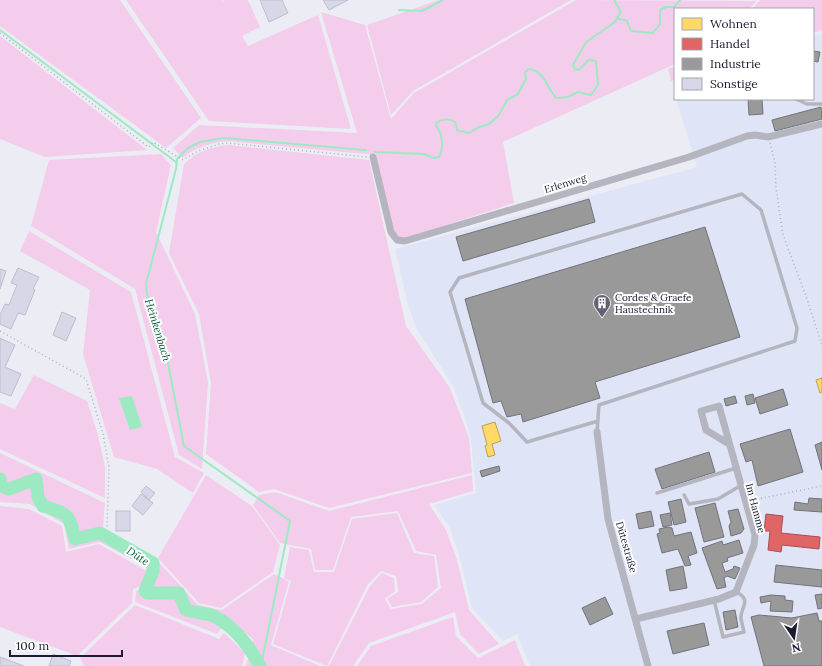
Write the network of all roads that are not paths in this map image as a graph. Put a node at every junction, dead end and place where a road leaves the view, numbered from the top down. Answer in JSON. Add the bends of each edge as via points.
{"nodes":[{"id":1,"x":798,"y":100,"type":"edge"},
{"id":2,"x":822,"y":104,"type":"edge"},
{"id":3,"x":822,"y":124,"type":"edge"},
{"id":4,"x":373,"y":157,"type":"road end"},
{"id":5,"x":598,"y":421,"type":"junction"},
{"id":6,"x":597,"y":432,"type":"joint"},
{"id":7,"x":729,"y":444,"type":"junction"},
{"id":8,"x":736,"y":468,"type":"junction"},
{"id":9,"x":740,"y":486,"type":"junction"},
{"id":10,"x":657,"y":493,"type":"dead end"},
{"id":11,"x":684,"y":495,"type":"dead end"},
{"id":12,"x":736,"y":592,"type":"junction"},
{"id":13,"x":714,"y":600,"type":"junction"},
{"id":14,"x":636,"y":619,"type":"junction"},
{"id":15,"x":648,"y":666,"type":"edge"}],
"edges":[{"from":1,"to":2,"type":"lane","via":[[807,104]]},
{"from":3,"to":4,"type":"street","name":"Erlenweg","via":[[768,138],[747,136],[689,157],[405,241],[397,240],[391,232]]},
{"from":5,"to":5,"type":"lane","via":[[527,442],[509,423],[483,403],[450,292],[459,278],[742,194],[762,210],[796,328],[795,341],[599,405]]},
{"from":5,"to":6,"type":"lane"},
{"from":6,"to":14,"type":"street","name":"Dütestraße","via":[[608,519]]},
{"from":7,"to":7,"type":"street","name":"Im Hamme","via":[[719,406],[701,411],[706,430]]},
{"from":7,"to":8,"type":"street","name":"Im Hamme"},
{"from":8,"to":9,"type":"street","name":"Im Hamme"},
{"from":8,"to":10,"type":"lane"},
{"from":9,"to":11,"type":"lane","via":[[718,499],[695,504],[689,504]]},
{"from":9,"to":12,"type":"street","name":"Im Hamme","via":[[755,535],[754,545]]},
{"from":12,"to":13,"type":"street"},
{"from":12,"to":13,"type":"lane","via":[[743,595],[745,600],[741,619],[744,632],[723,637]]},
{"from":13,"to":14,"type":"street"},
{"from":14,"to":15,"type":"street","name":"Dütestraße"}]}
